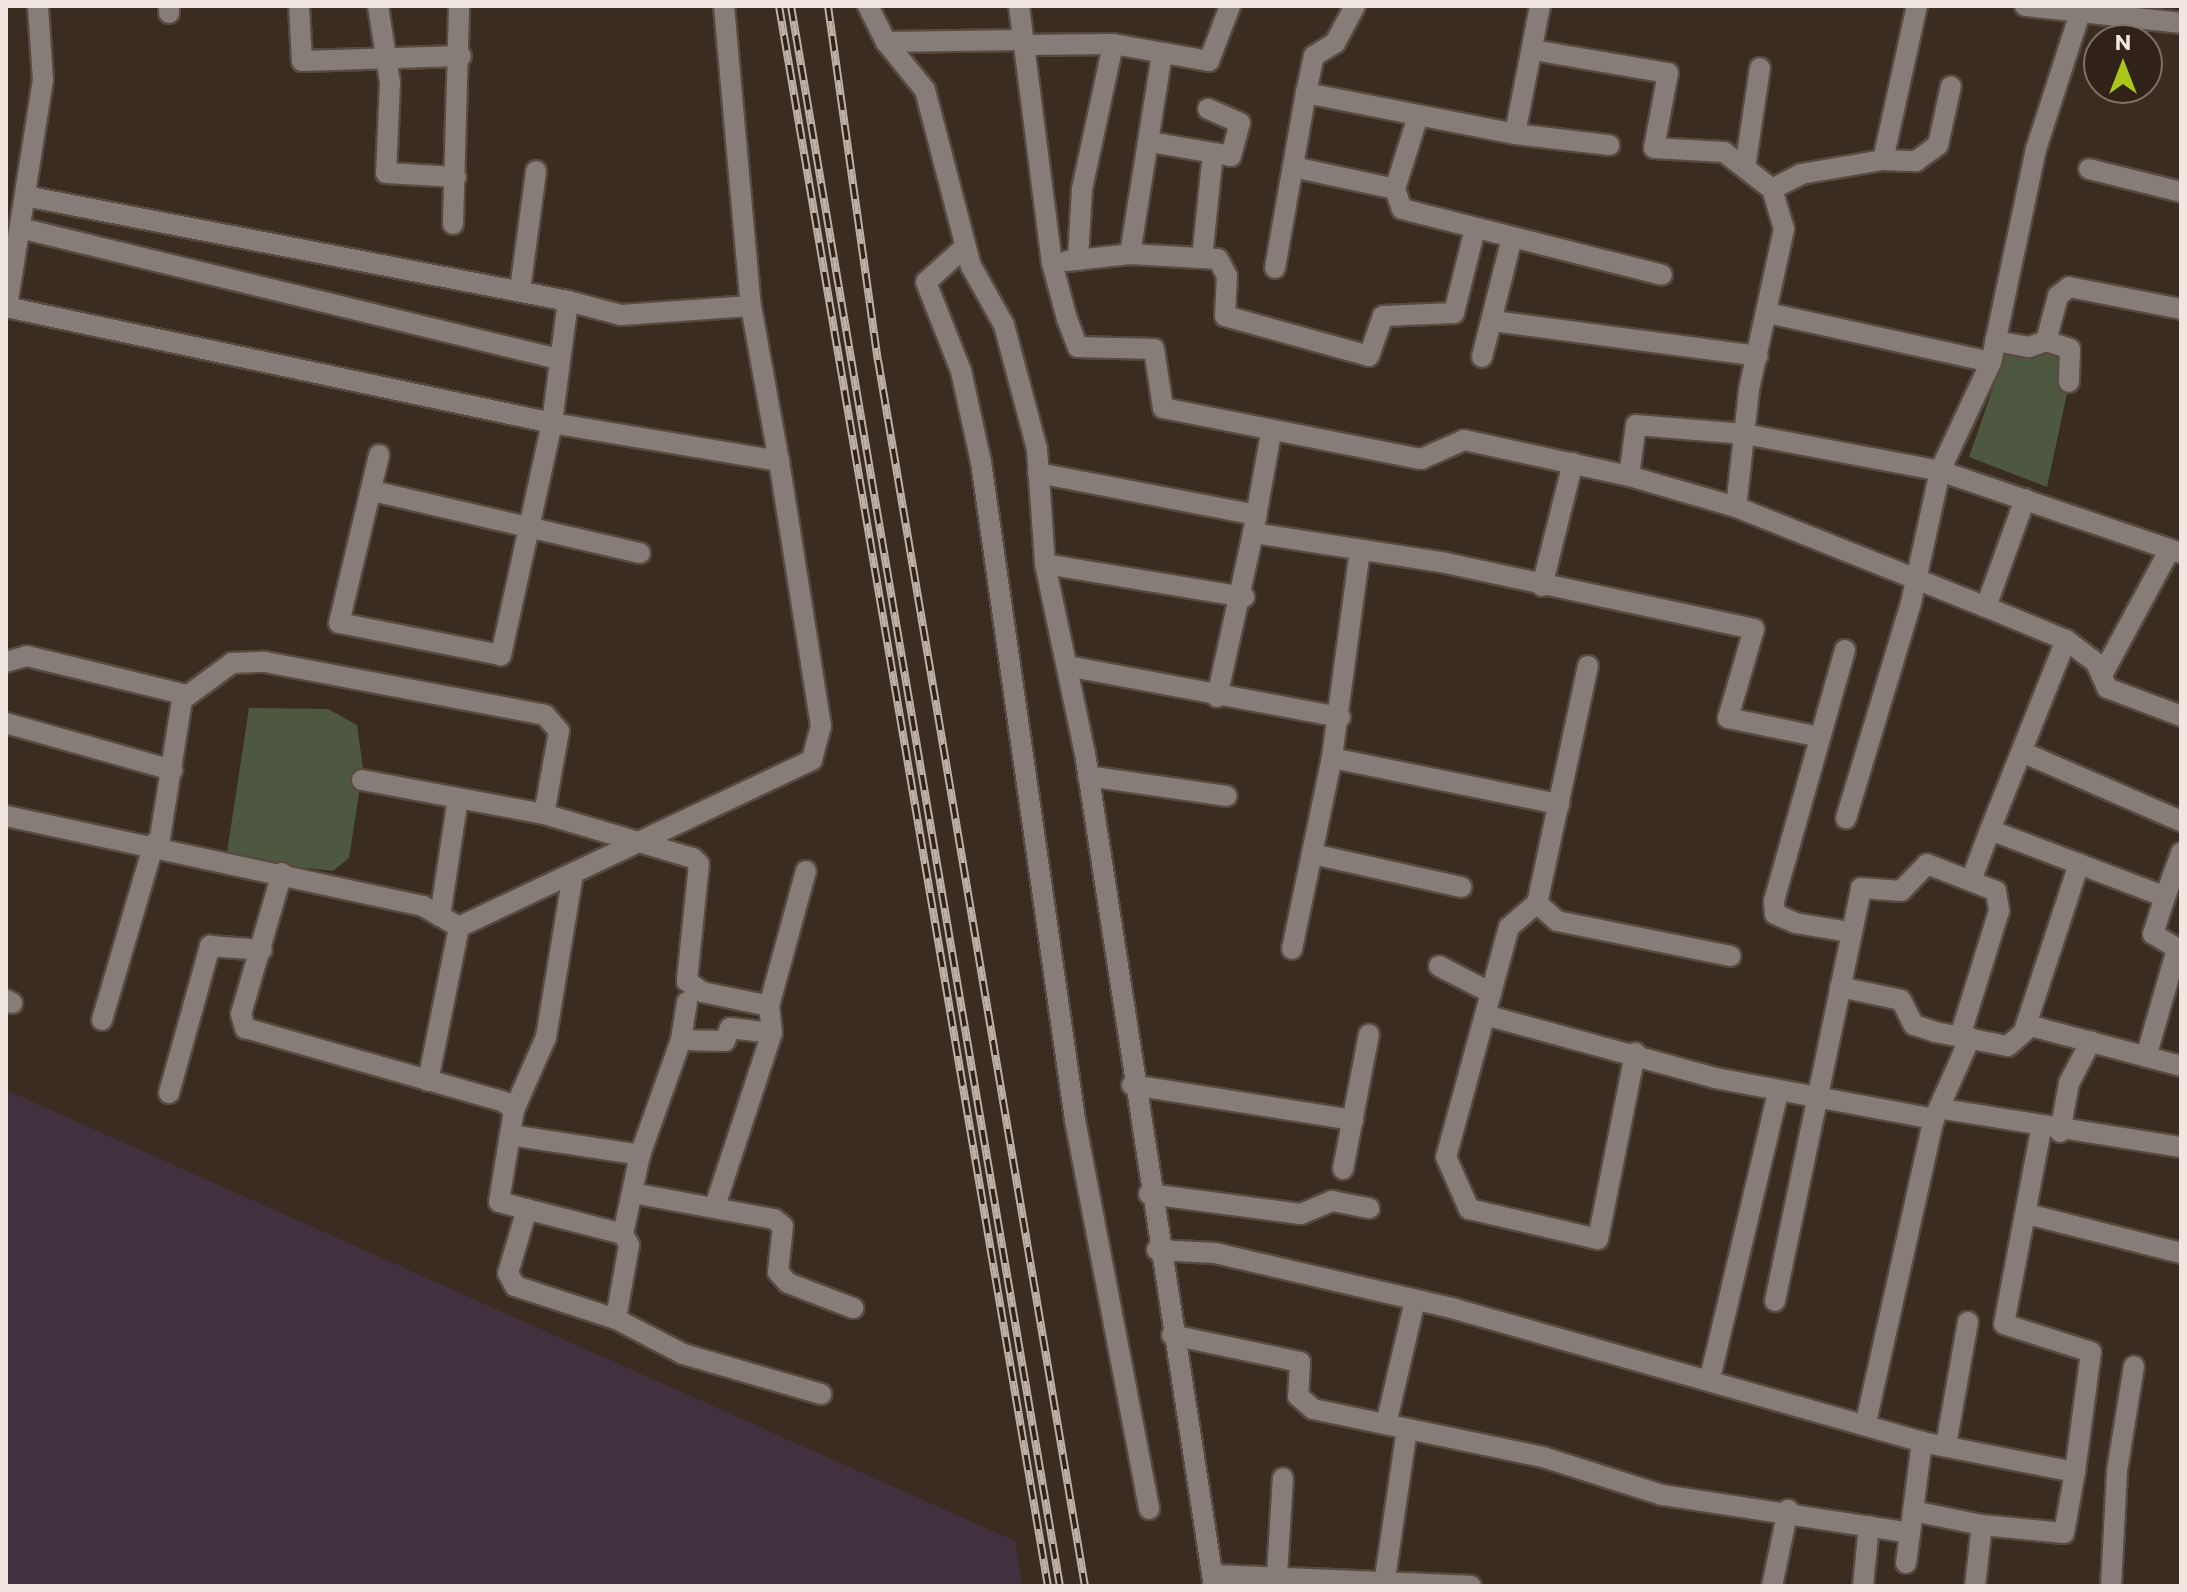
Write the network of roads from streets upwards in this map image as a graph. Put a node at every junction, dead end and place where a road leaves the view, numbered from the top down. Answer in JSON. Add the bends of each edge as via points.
{"nodes":[{"id":1,"x":38,"y":6,"type":"edge"},
{"id":2,"x":299,"y":6,"type":"edge"},
{"id":3,"x":378,"y":6,"type":"edge"},
{"id":4,"x":459,"y":6,"type":"edge"},
{"id":5,"x":724,"y":6,"type":"edge"},
{"id":6,"x":868,"y":6,"type":"edge"},
{"id":7,"x":1019,"y":6,"type":"edge"},
{"id":8,"x":1230,"y":6,"type":"edge"},
{"id":9,"x":1355,"y":6,"type":"edge"},
{"id":10,"x":1540,"y":6,"type":"edge"},
{"id":11,"x":1917,"y":6,"type":"edge"},
{"id":12,"x":2025,"y":6,"type":"edge"},
{"id":13,"x":2072,"y":12,"type":"edge"},
{"id":14,"x":2181,"y":23,"type":"edge"},
{"id":15,"x":886,"y":42,"type":"junction"},
{"id":16,"x":1022,"y":43,"type":"junction"},
{"id":17,"x":1113,"y":44,"type":"junction"},
{"id":18,"x":1533,"y":50,"type":"junction"},
{"id":19,"x":1162,"y":54,"type":"junction"},
{"id":20,"x":461,"y":56,"type":"junction"},
{"id":21,"x":387,"y":63,"type":"junction"},
{"id":22,"x":1760,"y":68,"type":"dead end"},
{"id":23,"x":1951,"y":86,"type":"dead end"},
{"id":24,"x":1306,"y":93,"type":"junction"},
{"id":25,"x":1208,"y":109,"type":"dead end"},
{"id":26,"x":1418,"y":116,"type":"junction"},
{"id":27,"x":1515,"y":134,"type":"junction"},
{"id":28,"x":1150,"y":142,"type":"junction"},
{"id":29,"x":1609,"y":145,"type":"dead end"},
{"id":30,"x":1213,"y":154,"type":"junction"},
{"id":31,"x":1883,"y":160,"type":"junction"},
{"id":32,"x":1293,"y":167,"type":"junction"},
{"id":33,"x":1745,"y":168,"type":"junction"},
{"id":34,"x":2089,"y":169,"type":"dead end"},
{"id":35,"x":536,"y":171,"type":"dead end"},
{"id":36,"x":456,"y":177,"type":"junction"},
{"id":37,"x":1395,"y":189,"type":"junction"},
{"id":38,"x":1772,"y":189,"type":"junction"},
{"id":39,"x":2181,"y":192,"type":"edge"},
{"id":40,"x":25,"y":196,"type":"junction"},
{"id":41,"x":453,"y":224,"type":"dead end"},
{"id":42,"x":20,"y":228,"type":"junction"},
{"id":43,"x":1475,"y":229,"type":"junction"},
{"id":44,"x":1512,"y":238,"type":"junction"},
{"id":45,"x":965,"y":247,"type":"junction"},
{"id":46,"x":1130,"y":254,"type":"junction"},
{"id":47,"x":1202,"y":258,"type":"junction"},
{"id":48,"x":1078,"y":260,"type":"junction"},
{"id":49,"x":1052,"y":263,"type":"junction"},
{"id":50,"x":1275,"y":268,"type":"dead end"},
{"id":51,"x":1662,"y":275,"type":"dead end"},
{"id":52,"x":520,"y":290,"type":"junction"},
{"id":53,"x":568,"y":301,"type":"junction"},
{"id":54,"x":751,"y":306,"type":"junction"},
{"id":55,"x":7,"y":307,"type":"edge"},
{"id":56,"x":2181,"y":309,"type":"edge"},
{"id":57,"x":1768,"y":313,"type":"junction"},
{"id":58,"x":1493,"y":321,"type":"junction"},
{"id":59,"x":1995,"y":341,"type":"junction"},
{"id":60,"x":2046,"y":341,"type":"junction"},
{"id":61,"x":1758,"y":356,"type":"junction"},
{"id":62,"x":1482,"y":357,"type":"dead end"},
{"id":63,"x":558,"y":359,"type":"junction"},
{"id":64,"x":1991,"y":362,"type":"junction"},
{"id":65,"x":2069,"y":382,"type":"dead end"},
{"id":66,"x":552,"y":423,"type":"junction"},
{"id":67,"x":1271,"y":433,"type":"junction"},
{"id":68,"x":1745,"y":434,"type":"junction"},
{"id":69,"x":379,"y":455,"type":"dead end"},
{"id":70,"x":779,"y":461,"type":"junction"},
{"id":71,"x":1573,"y":463,"type":"junction"},
{"id":72,"x":1940,"y":471,"type":"junction"},
{"id":73,"x":1038,"y":473,"type":"junction"},
{"id":74,"x":1629,"y":476,"type":"junction"},
{"id":75,"x":373,"y":491,"type":"junction"},
{"id":76,"x":2025,"y":499,"type":"junction"},
{"id":77,"x":1736,"y":507,"type":"junction"},
{"id":78,"x":1255,"y":524,"type":"junction"},
{"id":79,"x":527,"y":525,"type":"junction"},
{"id":80,"x":1360,"y":550,"type":"junction"},
{"id":81,"x":2176,"y":551,"type":"edge"},
{"id":82,"x":640,"y":553,"type":"dead end"},
{"id":83,"x":1045,"y":564,"type":"junction"},
{"id":84,"x":1915,"y":582,"type":"junction"},
{"id":85,"x":1542,"y":586,"type":"junction"},
{"id":86,"x":1244,"y":597,"type":"junction"},
{"id":87,"x":1986,"y":607,"type":"junction"},
{"id":88,"x":2066,"y":640,"type":"junction"},
{"id":89,"x":1845,"y":650,"type":"dead end"},
{"id":90,"x":8,"y":655,"type":"edge"},
{"id":91,"x":1067,"y":666,"type":"junction"},
{"id":92,"x":1588,"y":666,"type":"dead end"},
{"id":93,"x":2102,"y":675,"type":"junction"},
{"id":94,"x":1217,"y":697,"type":"junction"},
{"id":95,"x":183,"y":699,"type":"junction"},
{"id":96,"x":2181,"y":716,"type":"edge"},
{"id":97,"x":1340,"y":717,"type":"junction"},
{"id":98,"x":6,"y":723,"type":"edge"},
{"id":99,"x":1820,"y":737,"type":"junction"},
{"id":100,"x":2022,"y":752,"type":"junction"},
{"id":101,"x":1332,"y":758,"type":"junction"},
{"id":102,"x":172,"y":770,"type":"junction"},
{"id":103,"x":1088,"y":776,"type":"junction"},
{"id":104,"x":362,"y":780,"type":"dead end"},
{"id":105,"x":1227,"y":796,"type":"dead end"},
{"id":106,"x":458,"y":798,"type":"junction"},
{"id":107,"x":1559,"y":804,"type":"junction"},
{"id":108,"x":544,"y":814,"type":"junction"},
{"id":109,"x":6,"y":816,"type":"edge"},
{"id":110,"x":1846,"y":818,"type":"dead end"},
{"id":111,"x":2181,"y":821,"type":"edge"},
{"id":112,"x":1990,"y":830,"type":"junction"},
{"id":113,"x":638,"y":840,"type":"junction"},
{"id":114,"x":156,"y":843,"type":"junction"},
{"id":115,"x":2181,"y":853,"type":"edge"},
{"id":116,"x":1312,"y":854,"type":"junction"},
{"id":117,"x":2079,"y":864,"type":"junction"},
{"id":118,"x":806,"y":871,"type":"dead end"},
{"id":119,"x":282,"y":873,"type":"junction"},
{"id":120,"x":573,"y":874,"type":"junction"},
{"id":121,"x":1972,"y":878,"type":"junction"},
{"id":122,"x":1461,"y":887,"type":"dead end"},
{"id":123,"x":2165,"y":897,"type":"junction"},
{"id":124,"x":1537,"y":903,"type":"junction"},
{"id":125,"x":440,"y":916,"type":"junction"},
{"id":126,"x":459,"y":927,"type":"junction"},
{"id":127,"x":1850,"y":932,"type":"junction"},
{"id":128,"x":1292,"y":949,"type":"dead end"},
{"id":129,"x":262,"y":950,"type":"junction"},
{"id":130,"x":2179,"y":950,"type":"edge"},
{"id":131,"x":1730,"y":956,"type":"dead end"},
{"id":132,"x":1439,"y":966,"type":"dead end"},
{"id":133,"x":1840,"y":987,"type":"junction"},
{"id":134,"x":1491,"y":993,"type":"junction"},
{"id":135,"x":687,"y":1002,"type":"dead end"},
{"id":136,"x":769,"y":1006,"type":"junction"},
{"id":137,"x":1485,"y":1015,"type":"junction"},
{"id":138,"x":102,"y":1020,"type":"dead end"},
{"id":139,"x":2025,"y":1028,"type":"junction"},
{"id":140,"x":772,"y":1033,"type":"junction"},
{"id":141,"x":1369,"y":1034,"type":"dead end"},
{"id":142,"x":1965,"y":1037,"type":"junction"},
{"id":143,"x":681,"y":1040,"type":"junction"},
{"id":144,"x":2091,"y":1041,"type":"junction"},
{"id":145,"x":1635,"y":1053,"type":"junction"},
{"id":146,"x":2146,"y":1057,"type":"junction"},
{"id":147,"x":2181,"y":1066,"type":"edge"},
{"id":148,"x":428,"y":1081,"type":"junction"},
{"id":149,"x":1132,"y":1085,"type":"junction"},
{"id":150,"x":1778,"y":1092,"type":"junction"},
{"id":151,"x":169,"y":1093,"type":"dead end"},
{"id":152,"x":1815,"y":1097,"type":"junction"},
{"id":153,"x":514,"y":1110,"type":"junction"},
{"id":154,"x":1938,"y":1114,"type":"junction"},
{"id":155,"x":1353,"y":1120,"type":"junction"},
{"id":156,"x":2050,"y":1131,"type":"junction"},
{"id":157,"x":510,"y":1135,"type":"junction"},
{"id":158,"x":2181,"y":1147,"type":"edge"},
{"id":159,"x":640,"y":1155,"type":"junction"},
{"id":160,"x":1343,"y":1169,"type":"dead end"},
{"id":161,"x":632,"y":1193,"type":"junction"},
{"id":162,"x":1149,"y":1194,"type":"junction"},
{"id":163,"x":715,"y":1206,"type":"junction"},
{"id":164,"x":1369,"y":1208,"type":"dead end"},
{"id":165,"x":527,"y":1209,"type":"junction"},
{"id":166,"x":2027,"y":1214,"type":"junction"},
{"id":167,"x":623,"y":1234,"type":"junction"},
{"id":168,"x":1157,"y":1250,"type":"junction"},
{"id":169,"x":2181,"y":1253,"type":"edge"},
{"id":170,"x":1415,"y":1300,"type":"junction"},
{"id":171,"x":1775,"y":1301,"type":"dead end"},
{"id":172,"x":853,"y":1308,"type":"dead end"},
{"id":173,"x":616,"y":1319,"type":"junction"},
{"id":174,"x":1968,"y":1322,"type":"dead end"},
{"id":175,"x":1172,"y":1335,"type":"junction"},
{"id":176,"x":2134,"y":1366,"type":"dead end"},
{"id":177,"x":1710,"y":1378,"type":"junction"},
{"id":178,"x":821,"y":1394,"type":"dead end"},
{"id":179,"x":1866,"y":1422,"type":"junction"},
{"id":180,"x":1386,"y":1424,"type":"junction"},
{"id":181,"x":1407,"y":1429,"type":"junction"},
{"id":182,"x":1922,"y":1442,"type":"junction"},
{"id":183,"x":1946,"y":1445,"type":"junction"},
{"id":184,"x":2075,"y":1472,"type":"junction"},
{"id":185,"x":1283,"y":1478,"type":"dead end"},
{"id":186,"x":1149,"y":1509,"type":"dead end"},
{"id":187,"x":1788,"y":1510,"type":"junction"},
{"id":188,"x":1913,"y":1511,"type":"junction"},
{"id":189,"x":1982,"y":1525,"type":"junction"},
{"id":190,"x":1869,"y":1526,"type":"junction"},
{"id":191,"x":1910,"y":1533,"type":"junction"},
{"id":192,"x":1906,"y":1563,"type":"dead end"},
{"id":193,"x":1277,"y":1575,"type":"junction"},
{"id":194,"x":1385,"y":1578,"type":"junction"},
{"id":195,"x":1214,"y":1580,"type":"edge"},
{"id":196,"x":1471,"y":1586,"type":"edge"},
{"id":197,"x":1772,"y":1586,"type":"edge"},
{"id":198,"x":1863,"y":1586,"type":"edge"},
{"id":199,"x":1975,"y":1586,"type":"edge"},
{"id":200,"x":2111,"y":1586,"type":"edge"}],
"edges":[{"from":1,"to":40,"type":"street","via":[[43,80]]},
{"from":2,"to":21,"type":"street","via":[[302,61]]},
{"from":3,"to":21,"type":"street"},
{"from":4,"to":20,"type":"street"},
{"from":5,"to":54,"type":"street"},
{"from":6,"to":15,"type":"street"},
{"from":7,"to":16,"type":"street"},
{"from":8,"to":19,"type":"street","via":[[1209,61]]},
{"from":9,"to":24,"type":"street","via":[[1335,43],[1314,56]]},
{"from":10,"to":18,"type":"street"},
{"from":11,"to":31,"type":"street"},
{"from":12,"to":13,"type":"street"},
{"from":13,"to":14,"type":"street"},
{"from":13,"to":59,"type":"street"},
{"from":15,"to":16,"type":"street"},
{"from":15,"to":45,"type":"street","via":[[925,90]]},
{"from":16,"to":17,"type":"street"},
{"from":16,"to":49,"type":"street"},
{"from":17,"to":19,"type":"street"},
{"from":17,"to":48,"type":"street","via":[[1082,189]]},
{"from":18,"to":27,"type":"street"},
{"from":18,"to":33,"type":"street","via":[[1668,73],[1654,148],[1724,152]]},
{"from":19,"to":28,"type":"street"},
{"from":20,"to":21,"type":"street"},
{"from":20,"to":36,"type":"street"},
{"from":21,"to":36,"type":"street","via":[[386,173]]},
{"from":22,"to":33,"type":"street"},
{"from":23,"to":31,"type":"street","via":[[1938,145],[1916,161]]},
{"from":24,"to":26,"type":"street"},
{"from":24,"to":32,"type":"street"},
{"from":25,"to":30,"type":"street","via":[[1240,123],[1231,156]]},
{"from":26,"to":27,"type":"street"},
{"from":26,"to":37,"type":"street"},
{"from":27,"to":29,"type":"street"},
{"from":28,"to":30,"type":"street"},
{"from":28,"to":46,"type":"street"},
{"from":30,"to":47,"type":"street"},
{"from":31,"to":38,"type":"street","via":[[1801,174]]},
{"from":32,"to":37,"type":"street"},
{"from":32,"to":50,"type":"street"},
{"from":33,"to":38,"type":"street"},
{"from":34,"to":39,"type":"street"},
{"from":35,"to":52,"type":"street"},
{"from":36,"to":41,"type":"street"},
{"from":37,"to":43,"type":"street","via":[[1402,209]]},
{"from":38,"to":57,"type":"street","via":[[1784,229]]},
{"from":40,"to":42,"type":"street"},
{"from":40,"to":52,"type":"street"},
{"from":42,"to":55,"type":"street"},
{"from":42,"to":63,"type":"street"},
{"from":43,"to":44,"type":"street"},
{"from":43,"to":47,"type":"street","via":[[1454,313],[1383,316],[1369,356],[1225,316],[1227,276],[1218,259]]},
{"from":44,"to":51,"type":"street"},
{"from":44,"to":58,"type":"street"},
{"from":45,"to":73,"type":"street","via":[[1004,325]]},
{"from":45,"to":186,"type":"street","via":[[926,282],[961,371],[981,462],[1075,1120]]},
{"from":46,"to":47,"type":"street"},
{"from":46,"to":48,"type":"street"},
{"from":48,"to":49,"type":"street"},
{"from":49,"to":67,"type":"street","via":[[1078,347],[1154,349],[1163,408]]},
{"from":52,"to":53,"type":"street"},
{"from":53,"to":54,"type":"street","via":[[621,315]]},
{"from":53,"to":63,"type":"street"},
{"from":54,"to":70,"type":"street"},
{"from":55,"to":66,"type":"street"},
{"from":56,"to":60,"type":"street","via":[[2069,287],[2058,296]]},
{"from":57,"to":61,"type":"street"},
{"from":57,"to":64,"type":"street"},
{"from":58,"to":61,"type":"street"},
{"from":58,"to":62,"type":"street"},
{"from":59,"to":60,"type":"street","via":[[2029,347]]},
{"from":59,"to":64,"type":"street"},
{"from":60,"to":65,"type":"street","via":[[2072,352]]},
{"from":61,"to":68,"type":"street"},
{"from":63,"to":66,"type":"street"},
{"from":64,"to":72,"type":"street"},
{"from":66,"to":70,"type":"street"},
{"from":66,"to":79,"type":"street"},
{"from":67,"to":71,"type":"street","via":[[1421,459],[1464,440]]},
{"from":67,"to":78,"type":"street"},
{"from":68,"to":72,"type":"street"},
{"from":68,"to":74,"type":"street","via":[[1636,425]]},
{"from":68,"to":77,"type":"street"},
{"from":69,"to":75,"type":"street"},
{"from":70,"to":113,"type":"street","via":[[821,726],[818,751],[805,765]]},
{"from":71,"to":74,"type":"street"},
{"from":71,"to":85,"type":"street"},
{"from":72,"to":76,"type":"street"},
{"from":72,"to":84,"type":"street"},
{"from":73,"to":78,"type":"street"},
{"from":73,"to":83,"type":"street"},
{"from":74,"to":77,"type":"street"},
{"from":75,"to":79,"type":"street"},
{"from":75,"to":79,"type":"street","via":[[339,623],[501,655]]},
{"from":76,"to":81,"type":"street"},
{"from":76,"to":87,"type":"street"},
{"from":77,"to":84,"type":"street"},
{"from":78,"to":80,"type":"street"},
{"from":78,"to":86,"type":"street"},
{"from":79,"to":82,"type":"street"},
{"from":80,"to":85,"type":"street"},
{"from":80,"to":97,"type":"street"},
{"from":81,"to":93,"type":"street"},
{"from":83,"to":86,"type":"street"},
{"from":83,"to":91,"type":"street"},
{"from":84,"to":87,"type":"street"},
{"from":84,"to":110,"type":"street"},
{"from":85,"to":99,"type":"street","via":[[1754,629],[1728,718]]},
{"from":86,"to":94,"type":"street"},
{"from":87,"to":88,"type":"street"},
{"from":88,"to":93,"type":"street","via":[[2086,652]]},
{"from":88,"to":100,"type":"street"},
{"from":89,"to":99,"type":"street"},
{"from":90,"to":95,"type":"street","via":[[177,687]]},
{"from":91,"to":94,"type":"street"},
{"from":91,"to":103,"type":"street"},
{"from":92,"to":107,"type":"street"},
{"from":93,"to":96,"type":"street","via":[[2107,688]]},
{"from":94,"to":97,"type":"street"},
{"from":95,"to":102,"type":"street"},
{"from":95,"to":108,"type":"street","via":[[232,663],[265,662],[545,715],[559,731]]},
{"from":97,"to":101,"type":"street"},
{"from":98,"to":102,"type":"street"},
{"from":99,"to":127,"type":"street","via":[[1775,914]]},
{"from":100,"to":111,"type":"street"},
{"from":100,"to":112,"type":"street"},
{"from":101,"to":107,"type":"street"},
{"from":101,"to":116,"type":"street"},
{"from":102,"to":114,"type":"street"},
{"from":103,"to":105,"type":"street"},
{"from":103,"to":149,"type":"street"},
{"from":104,"to":106,"type":"street"},
{"from":106,"to":108,"type":"street"},
{"from":106,"to":125,"type":"street"},
{"from":107,"to":124,"type":"street"},
{"from":108,"to":113,"type":"street"},
{"from":109,"to":114,"type":"street"},
{"from":112,"to":117,"type":"street"},
{"from":112,"to":121,"type":"street"},
{"from":113,"to":120,"type":"street"},
{"from":113,"to":136,"type":"street","via":[[699,864],[685,970],[691,989]]},
{"from":114,"to":119,"type":"street"},
{"from":114,"to":138,"type":"street"},
{"from":115,"to":123,"type":"street"},
{"from":116,"to":122,"type":"street"},
{"from":116,"to":128,"type":"street"},
{"from":117,"to":123,"type":"street"},
{"from":117,"to":139,"type":"street"},
{"from":118,"to":136,"type":"street"},
{"from":119,"to":125,"type":"street"},
{"from":119,"to":129,"type":"street"},
{"from":120,"to":126,"type":"street"},
{"from":120,"to":153,"type":"street","via":[[546,1037]]},
{"from":121,"to":127,"type":"street","via":[[1927,864],[1901,891],[1861,888]]},
{"from":121,"to":142,"type":"street","via":[[1996,891],[1999,911]]},
{"from":123,"to":130,"type":"street","via":[[2153,934]]},
{"from":124,"to":131,"type":"street","via":[[1557,921]]},
{"from":124,"to":134,"type":"street","via":[[1514,916]]},
{"from":125,"to":126,"type":"street"},
{"from":126,"to":148,"type":"street"},
{"from":127,"to":133,"type":"street"},
{"from":129,"to":148,"type":"street","via":[[241,1014],[245,1028]]},
{"from":129,"to":151,"type":"street","via":[[210,946]]},
{"from":130,"to":146,"type":"street"},
{"from":132,"to":134,"type":"street"},
{"from":133,"to":142,"type":"street","via":[[1894,997],[1906,1003],[1914,1025]]},
{"from":133,"to":152,"type":"street"},
{"from":134,"to":137,"type":"street"},
{"from":135,"to":143,"type":"street"},
{"from":136,"to":140,"type":"street"},
{"from":137,"to":145,"type":"street"},
{"from":137,"to":145,"type":"street","via":[[1446,1157],[1469,1209],[1598,1239]]},
{"from":139,"to":142,"type":"street","via":[[2008,1046]]},
{"from":139,"to":144,"type":"street"},
{"from":140,"to":143,"type":"street","via":[[730,1028],[725,1041]]},
{"from":140,"to":163,"type":"street"},
{"from":141,"to":155,"type":"street"},
{"from":142,"to":154,"type":"street"},
{"from":143,"to":159,"type":"street"},
{"from":144,"to":146,"type":"street"},
{"from":144,"to":156,"type":"street"},
{"from":145,"to":150,"type":"street"},
{"from":146,"to":147,"type":"street"},
{"from":148,"to":153,"type":"street"},
{"from":149,"to":155,"type":"street"},
{"from":149,"to":162,"type":"street"},
{"from":150,"to":152,"type":"street"},
{"from":150,"to":177,"type":"street"},
{"from":152,"to":154,"type":"street"},
{"from":152,"to":171,"type":"street"},
{"from":153,"to":157,"type":"street"},
{"from":154,"to":156,"type":"street"},
{"from":154,"to":179,"type":"street"},
{"from":155,"to":160,"type":"street"},
{"from":156,"to":158,"type":"street"},
{"from":156,"to":166,"type":"street"},
{"from":157,"to":159,"type":"street"},
{"from":157,"to":165,"type":"street","via":[[496,1189],[499,1202]]},
{"from":159,"to":161,"type":"street"},
{"from":161,"to":163,"type":"street"},
{"from":161,"to":167,"type":"street"},
{"from":162,"to":164,"type":"street","via":[[1301,1214],[1332,1201]]},
{"from":162,"to":168,"type":"street"},
{"from":163,"to":172,"type":"street","via":[[774,1219],[783,1226],[778,1272],[788,1283]]},
{"from":165,"to":167,"type":"street"},
{"from":165,"to":173,"type":"street","via":[[509,1279]]},
{"from":166,"to":169,"type":"street"},
{"from":166,"to":184,"type":"street","via":[[2004,1324],[2091,1352]]},
{"from":167,"to":173,"type":"street","via":[[629,1245]]},
{"from":168,"to":170,"type":"street","via":[[1215,1253]]},
{"from":168,"to":175,"type":"street"},
{"from":170,"to":177,"type":"street"},
{"from":170,"to":180,"type":"street"},
{"from":173,"to":178,"type":"street","via":[[683,1354]]},
{"from":174,"to":183,"type":"street"},
{"from":175,"to":180,"type":"street","via":[[1300,1362],[1303,1405]]},
{"from":175,"to":195,"type":"street"},
{"from":176,"to":200,"type":"street","via":[[2117,1471]]},
{"from":177,"to":179,"type":"street"},
{"from":179,"to":182,"type":"street"},
{"from":180,"to":181,"type":"street"},
{"from":181,"to":187,"type":"street","via":[[1543,1457],[1662,1495]]},
{"from":181,"to":194,"type":"street"},
{"from":182,"to":183,"type":"street"},
{"from":182,"to":188,"type":"street"},
{"from":183,"to":184,"type":"street"},
{"from":184,"to":189,"type":"street","via":[[2064,1533]]},
{"from":185,"to":193,"type":"street"},
{"from":187,"to":190,"type":"street"},
{"from":187,"to":197,"type":"street"},
{"from":188,"to":189,"type":"street"},
{"from":188,"to":191,"type":"street"},
{"from":189,"to":199,"type":"street"},
{"from":190,"to":191,"type":"street"},
{"from":190,"to":198,"type":"street"},
{"from":191,"to":192,"type":"street"},
{"from":193,"to":194,"type":"street"},
{"from":193,"to":195,"type":"street"},
{"from":194,"to":196,"type":"street"}]}
